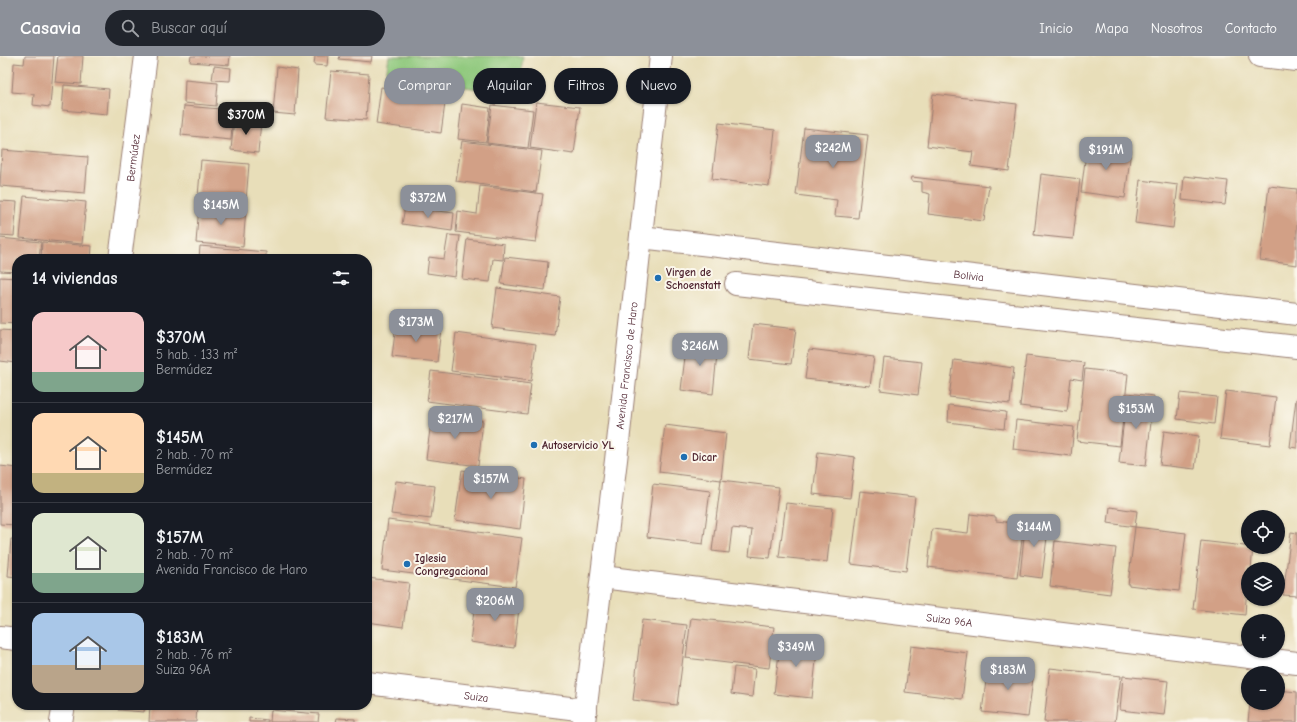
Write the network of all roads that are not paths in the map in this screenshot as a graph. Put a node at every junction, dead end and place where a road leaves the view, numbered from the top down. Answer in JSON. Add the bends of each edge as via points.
{"nodes":[{"id":1,"x":146,"y":56,"type":"edge"},
{"id":2,"x":661,"y":56,"type":"edge"},
{"id":3,"x":641,"y":237,"type":"junction"},
{"id":4,"x":121,"y":254,"type":"edge"},
{"id":5,"x":736,"y":284,"type":"dead end"},
{"id":6,"x":1297,"y":314,"type":"edge"},
{"id":7,"x":1297,"y":347,"type":"edge"},
{"id":8,"x":602,"y":577,"type":"junction"},
{"id":9,"x":0,"y":637,"type":"edge"},
{"id":10,"x":12,"y":638,"type":"edge"},
{"id":11,"x":1297,"y":663,"type":"edge"},
{"id":12,"x":372,"y":684,"type":"edge"},
{"id":13,"x":63,"y":710,"type":"edge"},
{"id":14,"x":585,"y":716,"type":"edge"},
{"id":15,"x":61,"y":722,"type":"edge"}],
"edges":[{"from":1,"to":4,"type":"street","name":"Bermúdez"},
{"from":2,"to":3,"type":"street","name":"Avenida Francisco de Haro"},
{"from":3,"to":6,"type":"street","name":"Bolivia"},
{"from":3,"to":8,"type":"street","name":"Avenida Francisco de Haro"},
{"from":5,"to":7,"type":"street"},
{"from":8,"to":11,"type":"street","name":"Suiza 96A"},
{"from":8,"to":14,"type":"street","name":"Avenida Francisco de Haro"},
{"from":9,"to":10,"type":"street"},
{"from":12,"to":14,"type":"street","name":"Suiza"},
{"from":13,"to":15,"type":"street"}]}
